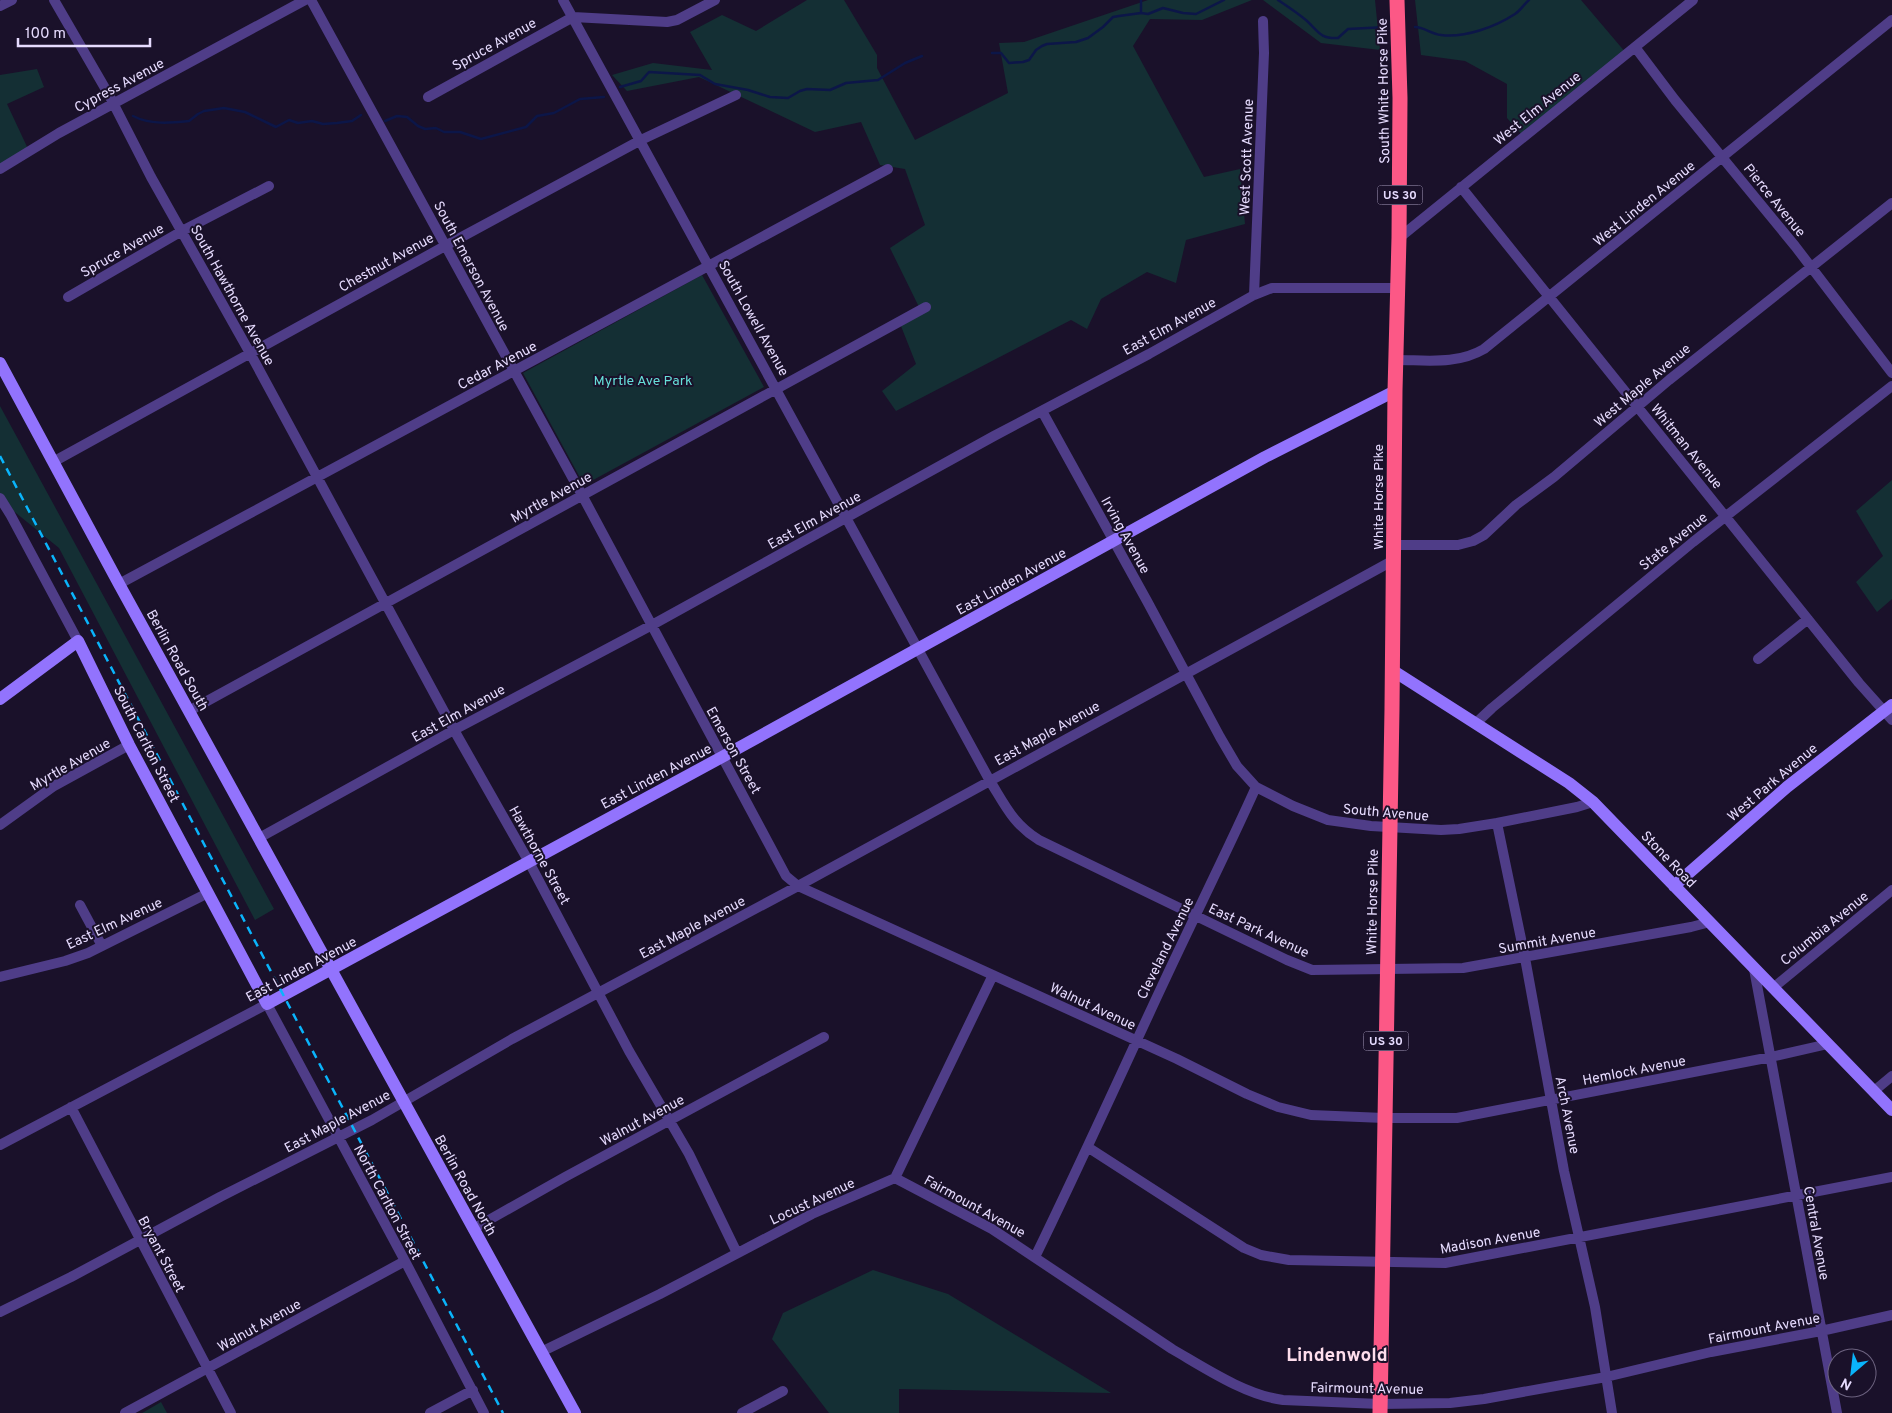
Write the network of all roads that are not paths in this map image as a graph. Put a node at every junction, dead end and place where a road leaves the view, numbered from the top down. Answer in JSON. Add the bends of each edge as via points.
{"nodes":[{"id":1,"x":12,"y":0,"type":"edge"},
{"id":2,"x":54,"y":0,"type":"edge"},
{"id":3,"x":305,"y":0,"type":"edge"},
{"id":4,"x":311,"y":0,"type":"edge"},
{"id":5,"x":563,"y":0,"type":"edge"},
{"id":6,"x":715,"y":0,"type":"edge"},
{"id":7,"x":1396,"y":0,"type":"edge"},
{"id":8,"x":1693,"y":0,"type":"edge"},
{"id":9,"x":0,"y":6,"type":"edge"},
{"id":10,"x":573,"y":17,"type":"junction"},
{"id":11,"x":1892,"y":20,"type":"edge"},
{"id":12,"x":1263,"y":21,"type":"dead end"},
{"id":13,"x":1635,"y":47,"type":"junction"},
{"id":14,"x":736,"y":95,"type":"dead end"},
{"id":15,"x":428,"y":97,"type":"dead end"},
{"id":16,"x":114,"y":104,"type":"junction"},
{"id":17,"x":641,"y":140,"type":"junction"},
{"id":18,"x":1722,"y":157,"type":"junction"},
{"id":19,"x":0,"y":169,"type":"edge"},
{"id":20,"x":888,"y":170,"type":"dead end"},
{"id":21,"x":270,"y":186,"type":"dead end"},
{"id":22,"x":1461,"y":187,"type":"junction"},
{"id":23,"x":1892,"y":203,"type":"edge"},
{"id":24,"x":182,"y":231,"type":"junction"},
{"id":25,"x":1399,"y":238,"type":"junction"},
{"id":26,"x":445,"y":246,"type":"junction"},
{"id":27,"x":710,"y":266,"type":"junction"},
{"id":28,"x":1811,"y":266,"type":"junction"},
{"id":29,"x":1397,"y":288,"type":"junction"},
{"id":30,"x":1254,"y":294,"type":"junction"},
{"id":31,"x":68,"y":297,"type":"dead end"},
{"id":32,"x":1550,"y":298,"type":"junction"},
{"id":33,"x":926,"y":307,"type":"dead end"},
{"id":34,"x":250,"y":353,"type":"junction"},
{"id":35,"x":1396,"y":360,"type":"junction"},
{"id":36,"x":0,"y":363,"type":"edge"},
{"id":37,"x":514,"y":372,"type":"junction"},
{"id":38,"x":1892,"y":373,"type":"edge"},
{"id":39,"x":1892,"y":386,"type":"edge"},
{"id":40,"x":777,"y":388,"type":"junction"},
{"id":41,"x":1395,"y":391,"type":"junction"},
{"id":42,"x":1637,"y":406,"type":"junction"},
{"id":43,"x":1042,"y":411,"type":"junction"},
{"id":44,"x":54,"y":462,"type":"junction"},
{"id":45,"x":316,"y":478,"type":"junction"},
{"id":46,"x":582,"y":495,"type":"junction"},
{"id":47,"x":0,"y":498,"type":"edge"},
{"id":48,"x":1726,"y":516,"type":"junction"},
{"id":49,"x":847,"y":518,"type":"junction"},
{"id":50,"x":1114,"y":541,"type":"junction"},
{"id":51,"x":1394,"y":545,"type":"junction"},
{"id":52,"x":1394,"y":560,"type":"junction"},
{"id":53,"x":119,"y":584,"type":"junction"},
{"id":54,"x":385,"y":604,"type":"junction"},
{"id":55,"x":1808,"y":619,"type":"junction"},
{"id":56,"x":652,"y":625,"type":"junction"},
{"id":57,"x":78,"y":641,"type":"junction"},
{"id":58,"x":918,"y":650,"type":"junction"},
{"id":59,"x":1758,"y":659,"type":"dead end"},
{"id":60,"x":1392,"y":670,"type":"junction"},
{"id":61,"x":1186,"y":673,"type":"junction"},
{"id":62,"x":0,"y":699,"type":"edge"},
{"id":63,"x":189,"y":711,"type":"junction"},
{"id":64,"x":1889,"y":712,"type":"edge"},
{"id":65,"x":1476,"y":723,"type":"junction"},
{"id":66,"x":454,"y":730,"type":"junction"},
{"id":67,"x":130,"y":745,"type":"junction"},
{"id":68,"x":722,"y":757,"type":"junction"},
{"id":69,"x":990,"y":780,"type":"junction"},
{"id":70,"x":1256,"y":787,"type":"junction"},
{"id":71,"x":1593,"y":802,"type":"junction"},
{"id":72,"x":1497,"y":822,"type":"junction"},
{"id":73,"x":0,"y":825,"type":"edge"},
{"id":74,"x":1389,"y":826,"type":"junction"},
{"id":75,"x":1021,"y":828,"type":"joint"},
{"id":76,"x":259,"y":838,"type":"junction"},
{"id":77,"x":529,"y":862,"type":"junction"},
{"id":78,"x":798,"y":886,"type":"junction"},
{"id":79,"x":1674,"y":886,"type":"junction"},
{"id":80,"x":1892,"y":890,"type":"edge"},
{"id":81,"x":208,"y":893,"type":"junction"},
{"id":82,"x":80,"y":905,"type":"dead end"},
{"id":83,"x":1196,"y":915,"type":"junction"},
{"id":84,"x":1710,"y":922,"type":"junction"},
{"id":85,"x":102,"y":946,"type":"junction"},
{"id":86,"x":1525,"y":958,"type":"junction"},
{"id":87,"x":1754,"y":969,"type":"junction"},
{"id":88,"x":331,"y":970,"type":"junction"},
{"id":89,"x":1387,"y":970,"type":"junction"},
{"id":90,"x":992,"y":975,"type":"junction"},
{"id":91,"x":0,"y":977,"type":"edge"},
{"id":92,"x":1773,"y":988,"type":"junction"},
{"id":93,"x":599,"y":992,"type":"junction"},
{"id":94,"x":267,"y":1004,"type":"junction"},
{"id":95,"x":824,"y":1037,"type":"dead end"},
{"id":96,"x":1137,"y":1041,"type":"junction"},
{"id":97,"x":1828,"y":1044,"type":"junction"},
{"id":98,"x":1771,"y":1057,"type":"junction"},
{"id":99,"x":1892,"y":1076,"type":"edge"},
{"id":100,"x":1874,"y":1091,"type":"junction"},
{"id":101,"x":1551,"y":1100,"type":"junction"},
{"id":102,"x":403,"y":1102,"type":"junction"},
{"id":103,"x":71,"y":1107,"type":"junction"},
{"id":104,"x":1892,"y":1110,"type":"edge"},
{"id":105,"x":1384,"y":1118,"type":"junction"},
{"id":106,"x":670,"y":1121,"type":"junction"},
{"id":107,"x":338,"y":1137,"type":"junction"},
{"id":108,"x":0,"y":1145,"type":"edge"},
{"id":109,"x":1088,"y":1148,"type":"junction"},
{"id":110,"x":1892,"y":1177,"type":"edge"},
{"id":111,"x":895,"y":1178,"type":"junction"},
{"id":112,"x":1797,"y":1196,"type":"junction"},
{"id":113,"x":473,"y":1230,"type":"junction"},
{"id":114,"x":1578,"y":1238,"type":"junction"},
{"id":115,"x":139,"y":1240,"type":"junction"},
{"id":116,"x":738,"y":1253,"type":"junction"},
{"id":117,"x":1035,"y":1257,"type":"junction"},
{"id":118,"x":405,"y":1261,"type":"junction"},
{"id":119,"x":1383,"y":1262,"type":"junction"},
{"id":120,"x":0,"y":1312,"type":"edge"},
{"id":121,"x":1892,"y":1315,"type":"edge"},
{"id":122,"x":1821,"y":1331,"type":"junction"},
{"id":123,"x":541,"y":1352,"type":"junction"},
{"id":124,"x":206,"y":1369,"type":"junction"},
{"id":125,"x":1606,"y":1377,"type":"junction"},
{"id":126,"x":473,"y":1390,"type":"junction"},
{"id":127,"x":783,"y":1391,"type":"dead end"},
{"id":128,"x":1380,"y":1408,"type":"edge"},
{"id":129,"x":125,"y":1413,"type":"edge"},
{"id":130,"x":231,"y":1413,"type":"edge"},
{"id":131,"x":430,"y":1413,"type":"edge"},
{"id":132,"x":484,"y":1413,"type":"edge"},
{"id":133,"x":575,"y":1413,"type":"edge"},
{"id":134,"x":742,"y":1413,"type":"edge"},
{"id":135,"x":1612,"y":1413,"type":"edge"},
{"id":136,"x":1837,"y":1413,"type":"edge"}],
"edges":[{"from":1,"to":9,"type":"street"},
{"from":2,"to":16,"type":"street","name":"South Hawthorne Avenue"},
{"from":3,"to":16,"type":"street","name":"Cypress Avenue"},
{"from":4,"to":26,"type":"street","name":"South Emerson Avenue"},
{"from":5,"to":10,"type":"street","name":"South Lowell Avenue"},
{"from":6,"to":10,"type":"street","via":[[667,22]]},
{"from":7,"to":25,"type":"highway","name":"South White Horse Pike","number":"US 30","via":[[1400,98]]},
{"from":8,"to":13,"type":"street","name":"West Elm Avenue"},
{"from":10,"to":15,"type":"street","name":"Spruce Avenue"},
{"from":10,"to":17,"type":"street","name":"South Lowell Avenue"},
{"from":11,"to":18,"type":"street","name":"West Linden Avenue"},
{"from":12,"to":30,"type":"street","name":"West Scott Avenue"},
{"from":13,"to":18,"type":"street","name":"Pierce Avenue"},
{"from":13,"to":22,"type":"street","name":"West Elm Avenue"},
{"from":14,"to":17,"type":"street","name":"Chestnut Avenue"},
{"from":16,"to":19,"type":"street","name":"Cypress Avenue"},
{"from":16,"to":24,"type":"street","name":"South Hawthorne Avenue"},
{"from":17,"to":26,"type":"street","name":"Chestnut Avenue"},
{"from":17,"to":27,"type":"street","name":"South Lowell Avenue"},
{"from":18,"to":28,"type":"street","name":"Pierce Avenue"},
{"from":18,"to":32,"type":"street","name":"West Linden Avenue"},
{"from":20,"to":27,"type":"street","name":"Cedar Avenue"},
{"from":21,"to":24,"type":"street","name":"Spruce Avenue"},
{"from":22,"to":25,"type":"street","name":"West Elm Avenue"},
{"from":22,"to":32,"type":"street","name":"Whitman Avenue"},
{"from":23,"to":28,"type":"street","name":"West Maple Avenue"},
{"from":24,"to":31,"type":"street","name":"Spruce Avenue"},
{"from":24,"to":34,"type":"street","name":"South Hawthorne Avenue"},
{"from":25,"to":29,"type":"highway","name":"South White Horse Pike","number":"US 30"},
{"from":26,"to":34,"type":"street","name":"Chestnut Avenue"},
{"from":26,"to":37,"type":"street","name":"South Emerson Avenue"},
{"from":27,"to":37,"type":"street","name":"Cedar Avenue"},
{"from":27,"to":40,"type":"street","name":"South Lowell Avenue"},
{"from":28,"to":38,"type":"street","name":"Pierce Avenue"},
{"from":28,"to":42,"type":"street","name":"West Maple Avenue"},
{"from":29,"to":30,"type":"street","name":"East Elm Avenue","via":[[1272,288]]},
{"from":29,"to":35,"type":"highway","name":"South White Horse Pike","number":"US 30"},
{"from":30,"to":43,"type":"street","name":"East Elm Avenue"},
{"from":32,"to":35,"type":"street","name":"West Linden Avenue","via":[[1476,354],[1458,360]]},
{"from":32,"to":42,"type":"street","name":"Whitman Avenue"},
{"from":33,"to":40,"type":"street","name":"Myrtle Avenue"},
{"from":34,"to":44,"type":"street","name":"Chestnut Avenue"},
{"from":34,"to":45,"type":"street","name":"South Hawthorne Avenue"},
{"from":35,"to":41,"type":"highway","name":"South White Horse Pike","number":"US 30"},
{"from":36,"to":44,"type":"street","name":"Berlin Road South"},
{"from":37,"to":45,"type":"street","name":"Cedar Avenue"},
{"from":37,"to":46,"type":"street","name":"South Emerson Avenue"},
{"from":39,"to":48,"type":"street","name":"State Avenue"},
{"from":40,"to":46,"type":"street","name":"Myrtle Avenue"},
{"from":40,"to":49,"type":"street","name":"South Lowell Avenue"},
{"from":41,"to":50,"type":"street","name":"East Linden Avenue","via":[[1265,457]]},
{"from":41,"to":51,"type":"highway","name":"White Horse Pike","number":"US 30"},
{"from":42,"to":48,"type":"street","name":"Whitman Avenue"},
{"from":42,"to":51,"type":"street","name":"West Maple Avenue","via":[[1484,535],[1458,545]]},
{"from":43,"to":49,"type":"street","name":"East Elm Avenue"},
{"from":43,"to":50,"type":"street","name":"Irving Avenue"},
{"from":44,"to":53,"type":"street","name":"Berlin Road South"},
{"from":45,"to":53,"type":"street","name":"Cedar Avenue"},
{"from":45,"to":54,"type":"street","name":"South Hawthorne Avenue"},
{"from":46,"to":54,"type":"street","name":"Myrtle Avenue"},
{"from":46,"to":56,"type":"street","name":"South Emerson Avenue"},
{"from":47,"to":57,"type":"street","name":"South Carlton Street"},
{"from":48,"to":55,"type":"street","name":"Whitman Avenue"},
{"from":48,"to":65,"type":"street","name":"State Avenue"},
{"from":49,"to":56,"type":"street","name":"East Elm Avenue"},
{"from":49,"to":58,"type":"street","name":"South Lowell Avenue"},
{"from":50,"to":58,"type":"street","name":"East Linden Avenue"},
{"from":50,"to":61,"type":"street","name":"Irving Avenue"},
{"from":51,"to":52,"type":"highway","name":"White Horse Pike","number":"US 30"},
{"from":52,"to":60,"type":"highway","name":"White Horse Pike","number":"US 30"},
{"from":52,"to":61,"type":"street","name":"East Maple Avenue"},
{"from":53,"to":63,"type":"street","name":"Berlin Road South"},
{"from":54,"to":63,"type":"street","name":"Myrtle Avenue"},
{"from":54,"to":66,"type":"street","name":"Hawthorne Street"},
{"from":55,"to":59,"type":"street"},
{"from":55,"to":64,"type":"street","name":"Whitman Avenue"},
{"from":56,"to":66,"type":"street","name":"East Elm Avenue"},
{"from":56,"to":68,"type":"street","name":"Emerson Street"},
{"from":57,"to":62,"type":"street"},
{"from":57,"to":67,"type":"street","name":"South Carlton Street"},
{"from":58,"to":68,"type":"street","name":"East Linden Avenue"},
{"from":58,"to":69,"type":"street","name":"South Lowell Avenue"},
{"from":60,"to":65,"type":"street","name":"Stone Road"},
{"from":60,"to":74,"type":"highway","name":"White Horse Pike","number":"US 30"},
{"from":61,"to":69,"type":"street","name":"East Maple Avenue"},
{"from":61,"to":70,"type":"street","name":"South Avenue","via":[[1237,766]]},
{"from":63,"to":76,"type":"street","name":"Berlin Road South"},
{"from":64,"to":79,"type":"street","name":"West Park Avenue","via":[[1787,787]]},
{"from":65,"to":71,"type":"street","name":"Stone Road","via":[[1570,783]]},
{"from":66,"to":76,"type":"street","name":"East Elm Avenue"},
{"from":66,"to":77,"type":"street","name":"Hawthorne Street"},
{"from":67,"to":73,"type":"street","name":"Myrtle Avenue","via":[[54,786]]},
{"from":67,"to":81,"type":"street","name":"South Carlton Street"},
{"from":68,"to":77,"type":"street","name":"East Linden Avenue"},
{"from":68,"to":78,"type":"street","name":"Emerson Street","via":[[786,876]]},
{"from":69,"to":75,"type":"street","name":"South Lowell Avenue"},
{"from":69,"to":78,"type":"street","name":"East Maple Avenue"},
{"from":70,"to":74,"type":"street","name":"South Avenue","via":[[1328,820]]},
{"from":70,"to":83,"type":"street","name":"Cleveland Avenue"},
{"from":71,"to":72,"type":"street","name":"South Avenue"},
{"from":71,"to":79,"type":"street","name":"Stone Road"},
{"from":72,"to":74,"type":"street","name":"South Avenue","via":[[1441,830]]},
{"from":72,"to":86,"type":"street","name":"Arch Avenue"},
{"from":74,"to":89,"type":"highway","name":"White Horse Pike","number":"US 30"},
{"from":75,"to":83,"type":"street","name":"East Park Avenue","via":[[1039,840]]},
{"from":76,"to":88,"type":"street","name":"Berlin Road South"},
{"from":77,"to":88,"type":"street","name":"East Linden Avenue"},
{"from":77,"to":93,"type":"street","name":"Hawthorne Street"},
{"from":78,"to":90,"type":"street","name":"Walnut Avenue"},
{"from":78,"to":93,"type":"street","name":"East Maple Avenue"},
{"from":79,"to":84,"type":"street","name":"Stone Road"},
{"from":80,"to":92,"type":"street","name":"Columbia Avenue"},
{"from":81,"to":85,"type":"street","name":"East Elm Avenue"},
{"from":81,"to":94,"type":"street","name":"South Carlton Street"},
{"from":82,"to":85,"type":"street"},
{"from":83,"to":89,"type":"street","name":"East Park Avenue","via":[[1312,970]]},
{"from":83,"to":96,"type":"street","name":"Cleveland Avenue"},
{"from":84,"to":86,"type":"street","name":"Summit Avenue"},
{"from":84,"to":87,"type":"street","name":"Stone Road"},
{"from":85,"to":91,"type":"street","name":"East Elm Avenue","via":[[65,961]]},
{"from":86,"to":89,"type":"street","name":"Summit Avenue","via":[[1463,968]]},
{"from":86,"to":101,"type":"street","name":"Arch Avenue"},
{"from":87,"to":92,"type":"street","name":"Stone Road"},
{"from":87,"to":98,"type":"street","name":"Central Avenue"},
{"from":88,"to":94,"type":"street","name":"East Linden Avenue"},
{"from":88,"to":102,"type":"street","name":"Berlin Road North"},
{"from":89,"to":105,"type":"highway","name":"White Horse Pike","number":"US 30"},
{"from":90,"to":96,"type":"street","name":"Walnut Avenue"},
{"from":90,"to":111,"type":"street"},
{"from":92,"to":97,"type":"street","name":"Stone Road"},
{"from":93,"to":102,"type":"street","name":"East Maple Avenue"},
{"from":93,"to":106,"type":"street","name":"Hawthorne Street"},
{"from":94,"to":103,"type":"street","name":"East Linden Avenue"},
{"from":94,"to":107,"type":"street","name":"North Carlton Street"},
{"from":95,"to":106,"type":"street","name":"Walnut Avenue"},
{"from":96,"to":105,"type":"street","name":"Walnut Avenue","via":[[1278,1107],[1311,1115]]},
{"from":96,"to":109,"type":"street","name":"Cleveland Avenue"},
{"from":97,"to":98,"type":"street","name":"Hemlock Avenue"},
{"from":97,"to":100,"type":"street","name":"Stone Road"},
{"from":98,"to":101,"type":"street","name":"Hemlock Avenue"},
{"from":98,"to":112,"type":"street","name":"Central Avenue"},
{"from":99,"to":100,"type":"street"},
{"from":100,"to":104,"type":"street","name":"Stone Road"},
{"from":101,"to":105,"type":"street","name":"Hemlock Avenue","via":[[1457,1118]]},
{"from":101,"to":114,"type":"street","name":"Arch Avenue"},
{"from":102,"to":107,"type":"street","name":"East Maple Avenue"},
{"from":102,"to":113,"type":"street","name":"Berlin Road North"},
{"from":103,"to":108,"type":"street","name":"East Linden Avenue"},
{"from":103,"to":115,"type":"street","name":"Bryant Street"},
{"from":105,"to":119,"type":"highway","name":"White Horse Pike","number":"US 30"},
{"from":106,"to":113,"type":"street","name":"Walnut Avenue","via":[[565,1176]]},
{"from":106,"to":116,"type":"street","name":"Hawthorne Street"},
{"from":107,"to":115,"type":"street","name":"East Maple Avenue"},
{"from":107,"to":118,"type":"street","name":"North Carlton Street"},
{"from":109,"to":117,"type":"street","name":"Cleveland Avenue"},
{"from":109,"to":119,"type":"street","name":"Madison Avenue","via":[[1244,1248],[1261,1255],[1289,1260]]},
{"from":110,"to":112,"type":"street","name":"Madison Avenue"},
{"from":111,"to":116,"type":"street","name":"Locust Avenue","via":[[812,1214]]},
{"from":111,"to":117,"type":"street","name":"Fairmount Avenue","via":[[992,1229]]},
{"from":112,"to":114,"type":"street","name":"Madison Avenue"},
{"from":112,"to":122,"type":"street","name":"Central Avenue"},
{"from":113,"to":123,"type":"street","name":"Berlin Road North"},
{"from":114,"to":119,"type":"street","name":"Madison Avenue","via":[[1445,1263]]},
{"from":114,"to":125,"type":"street","name":"Arch Avenue","via":[[1595,1307]]},
{"from":115,"to":120,"type":"street","name":"East Maple Avenue"},
{"from":115,"to":124,"type":"street","name":"Bryant Street"},
{"from":116,"to":123,"type":"street","name":"Locust Avenue"},
{"from":117,"to":128,"type":"street","name":"Fairmount Avenue","via":[[1172,1349],[1252,1392],[1283,1400]]},
{"from":118,"to":124,"type":"street","name":"Walnut Avenue"},
{"from":118,"to":126,"type":"street","name":"North Carlton Street"},
{"from":119,"to":128,"type":"highway","name":"White Horse Pike","number":"US 30"},
{"from":121,"to":122,"type":"street","name":"Fairmount Avenue"},
{"from":122,"to":125,"type":"street","name":"Fairmount Avenue"},
{"from":122,"to":136,"type":"street","name":"Central Avenue"},
{"from":123,"to":133,"type":"street","name":"Berlin Road North"},
{"from":124,"to":129,"type":"street","name":"Walnut Avenue"},
{"from":124,"to":130,"type":"street","name":"Bryant Street"},
{"from":125,"to":128,"type":"street","name":"Fairmount Avenue","via":[[1450,1403]]},
{"from":125,"to":135,"type":"street","name":"Arch Avenue"},
{"from":126,"to":131,"type":"street"},
{"from":126,"to":132,"type":"street","name":"North Carlton Street"},
{"from":127,"to":134,"type":"street"}]}
